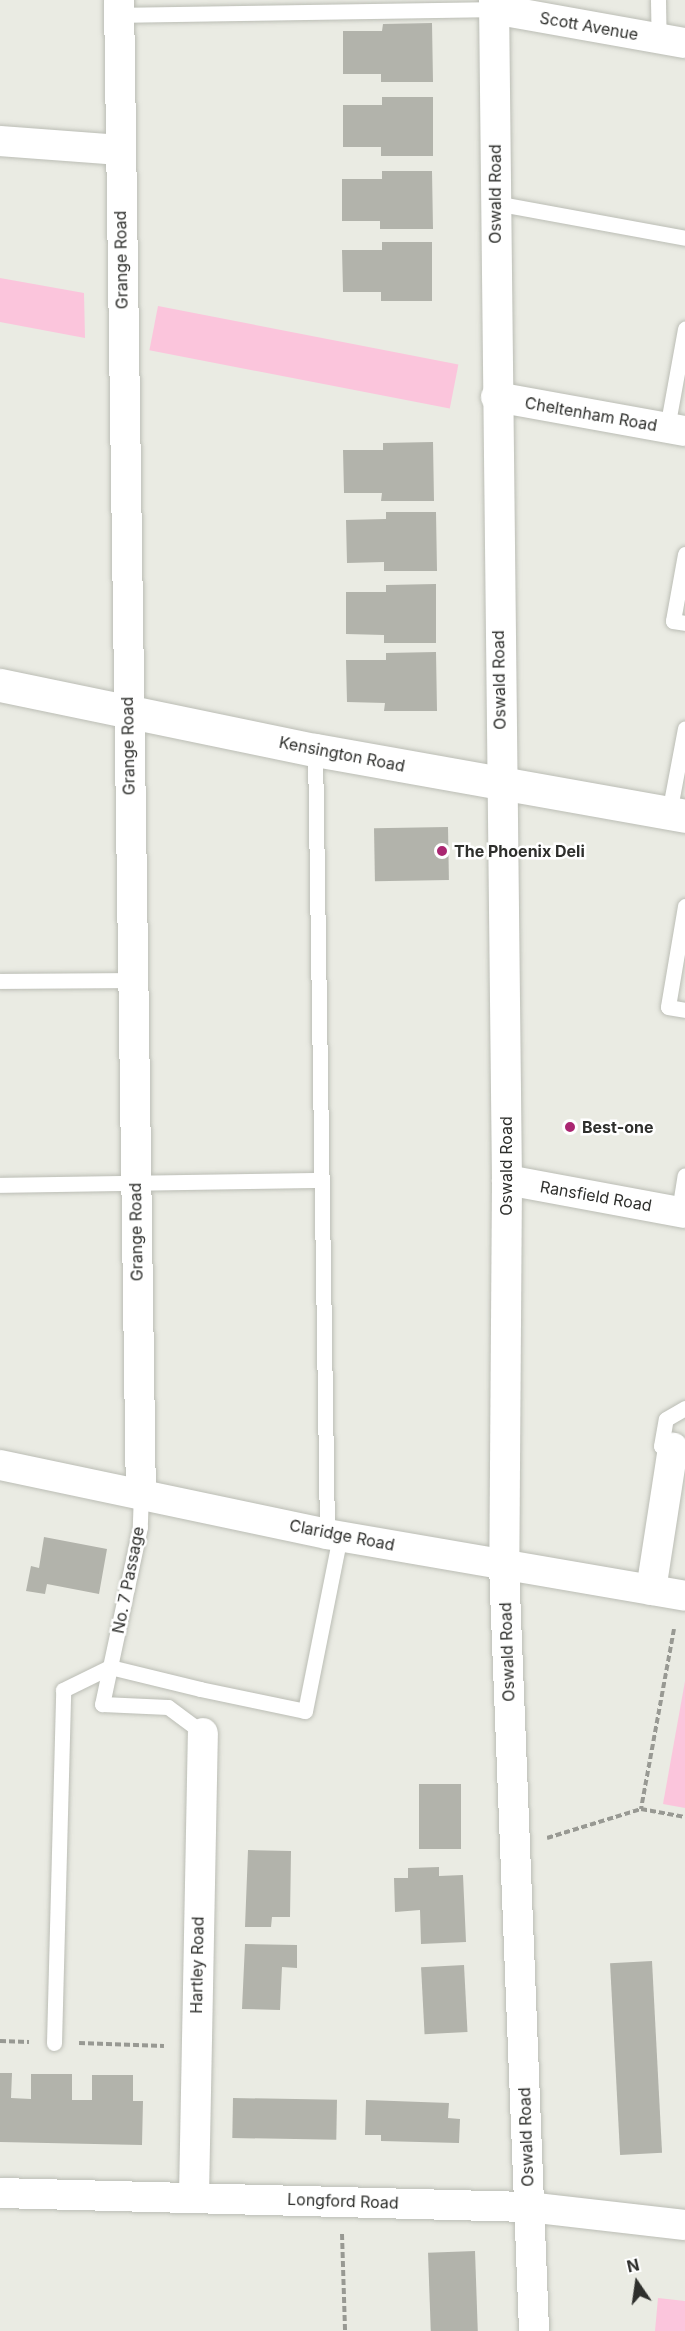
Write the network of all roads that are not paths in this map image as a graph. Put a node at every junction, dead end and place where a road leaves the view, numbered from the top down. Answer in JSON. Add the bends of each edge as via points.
{"nodes":[{"id":1,"x":658,"y":0,"type":"edge"},
{"id":2,"x":494,"y":5,"type":"edge"},
{"id":3,"x":119,"y":8,"type":"edge"},
{"id":4,"x":672,"y":41,"type":"edge"},
{"id":5,"x":0,"y":141,"type":"edge"},
{"id":6,"x":119,"y":150,"type":"junction"},
{"id":7,"x":495,"y":203,"type":"junction"},
{"id":8,"x":685,"y":238,"type":"edge"},
{"id":9,"x":685,"y":329,"type":"edge"},
{"id":10,"x":496,"y":397,"type":"junction"},
{"id":11,"x":676,"y":430,"type":"edge"},
{"id":12,"x":685,"y":554,"type":"edge"},
{"id":13,"x":685,"y":623,"type":"edge"},
{"id":14,"x":0,"y":685,"type":"edge"},
{"id":15,"x":127,"y":711,"type":"junction"},
{"id":16,"x":685,"y":728,"type":"edge"},
{"id":17,"x":315,"y":750,"type":"junction"},
{"id":18,"x":501,"y":783,"type":"junction"},
{"id":19,"x":677,"y":815,"type":"edge"},
{"id":20,"x":685,"y":906,"type":"edge"},
{"id":21,"x":132,"y":980,"type":"junction"},
{"id":22,"x":0,"y":981,"type":"edge"},
{"id":23,"x":685,"y":1010,"type":"edge"},
{"id":24,"x":685,"y":1175,"type":"edge"},
{"id":25,"x":322,"y":1180,"type":"junction"},
{"id":26,"x":507,"y":1180,"type":"junction"},
{"id":27,"x":135,"y":1183,"type":"junction"},
{"id":28,"x":0,"y":1185,"type":"edge"},
{"id":29,"x":682,"y":1212,"type":"edge"},
{"id":30,"x":685,"y":1408,"type":"edge"},
{"id":31,"x":673,"y":1448,"type":"joint"},
{"id":32,"x":0,"y":1465,"type":"edge"},
{"id":33,"x":141,"y":1492,"type":"junction"},
{"id":34,"x":334,"y":1535,"type":"junction"},
{"id":35,"x":504,"y":1566,"type":"junction"},
{"id":36,"x":651,"y":1590,"type":"junction"},
{"id":37,"x":683,"y":1595,"type":"edge"},
{"id":38,"x":110,"y":1667,"type":"junction"},
{"id":39,"x":203,"y":1733,"type":"joint"},
{"id":40,"x":54,"y":2043,"type":"road end"},
{"id":41,"x":0,"y":2193,"type":"edge"},
{"id":42,"x":194,"y":2196,"type":"junction"},
{"id":43,"x":529,"y":2207,"type":"junction"},
{"id":44,"x":685,"y":2225,"type":"edge"},
{"id":45,"x":534,"y":2331,"type":"edge"}],
"edges":[{"from":1,"to":4,"type":"lane"},
{"from":2,"to":3,"type":"lane"},
{"from":2,"to":4,"type":"street","name":"Scott Avenue"},
{"from":2,"to":7,"type":"street","name":"Oswald Road"},
{"from":3,"to":6,"type":"street","name":"Grange Road"},
{"from":5,"to":6,"type":"street"},
{"from":6,"to":15,"type":"street","name":"Grange Road"},
{"from":7,"to":8,"type":"lane"},
{"from":7,"to":10,"type":"street","name":"Oswald Road"},
{"from":9,"to":11,"type":"lane"},
{"from":10,"to":11,"type":"street","name":"Cheltenham Road"},
{"from":10,"to":18,"type":"street","name":"Oswald Road"},
{"from":12,"to":13,"type":"lane","via":[[674,621]]},
{"from":14,"to":15,"type":"street","name":"Kensington Road"},
{"from":15,"to":17,"type":"street","name":"Kensington Road"},
{"from":15,"to":21,"type":"street","name":"Grange Road"},
{"from":16,"to":19,"type":"lane"},
{"from":17,"to":18,"type":"street","name":"Kensington Road"},
{"from":17,"to":25,"type":"lane"},
{"from":18,"to":19,"type":"street","name":"Kensington Road"},
{"from":18,"to":26,"type":"street","name":"Oswald Road"},
{"from":20,"to":23,"type":"lane","via":[[668,1007]]},
{"from":21,"to":22,"type":"lane"},
{"from":21,"to":27,"type":"street","name":"Grange Road"},
{"from":24,"to":29,"type":"lane"},
{"from":25,"to":27,"type":"lane"},
{"from":25,"to":34,"type":"lane"},
{"from":26,"to":29,"type":"street","name":"Ransfield Road"},
{"from":26,"to":35,"type":"street","name":"Oswald Road"},
{"from":27,"to":28,"type":"lane"},
{"from":27,"to":33,"type":"street","name":"Grange Road"},
{"from":30,"to":31,"type":"lane","via":[[666,1419],[661,1446]]},
{"from":31,"to":36,"type":"street"},
{"from":32,"to":33,"type":"street","name":"Claridge Road"},
{"from":33,"to":34,"type":"street","name":"Claridge Road"},
{"from":33,"to":38,"type":"lane","name":"No. 7 Passage","via":[[140,1527]]},
{"from":34,"to":35,"type":"street","name":"Claridge Road"},
{"from":34,"to":38,"type":"lane","via":[[305,1711]]},
{"from":35,"to":36,"type":"street","name":"Claridge Road"},
{"from":35,"to":43,"type":"street","name":"Oswald Road"},
{"from":36,"to":37,"type":"street","name":"Claridge Road"},
{"from":38,"to":39,"type":"lane","name":"No. 7 Passage","via":[[102,1704],[168,1707]]},
{"from":38,"to":40,"type":"lane","via":[[63,1690]]},
{"from":39,"to":42,"type":"street","name":"Hartley Road"},
{"from":41,"to":42,"type":"street","name":"Longford Road"},
{"from":42,"to":43,"type":"street","name":"Longford Road"},
{"from":43,"to":44,"type":"street","name":"Longford Road"},
{"from":43,"to":45,"type":"street","name":"Oswald Road"}]}
